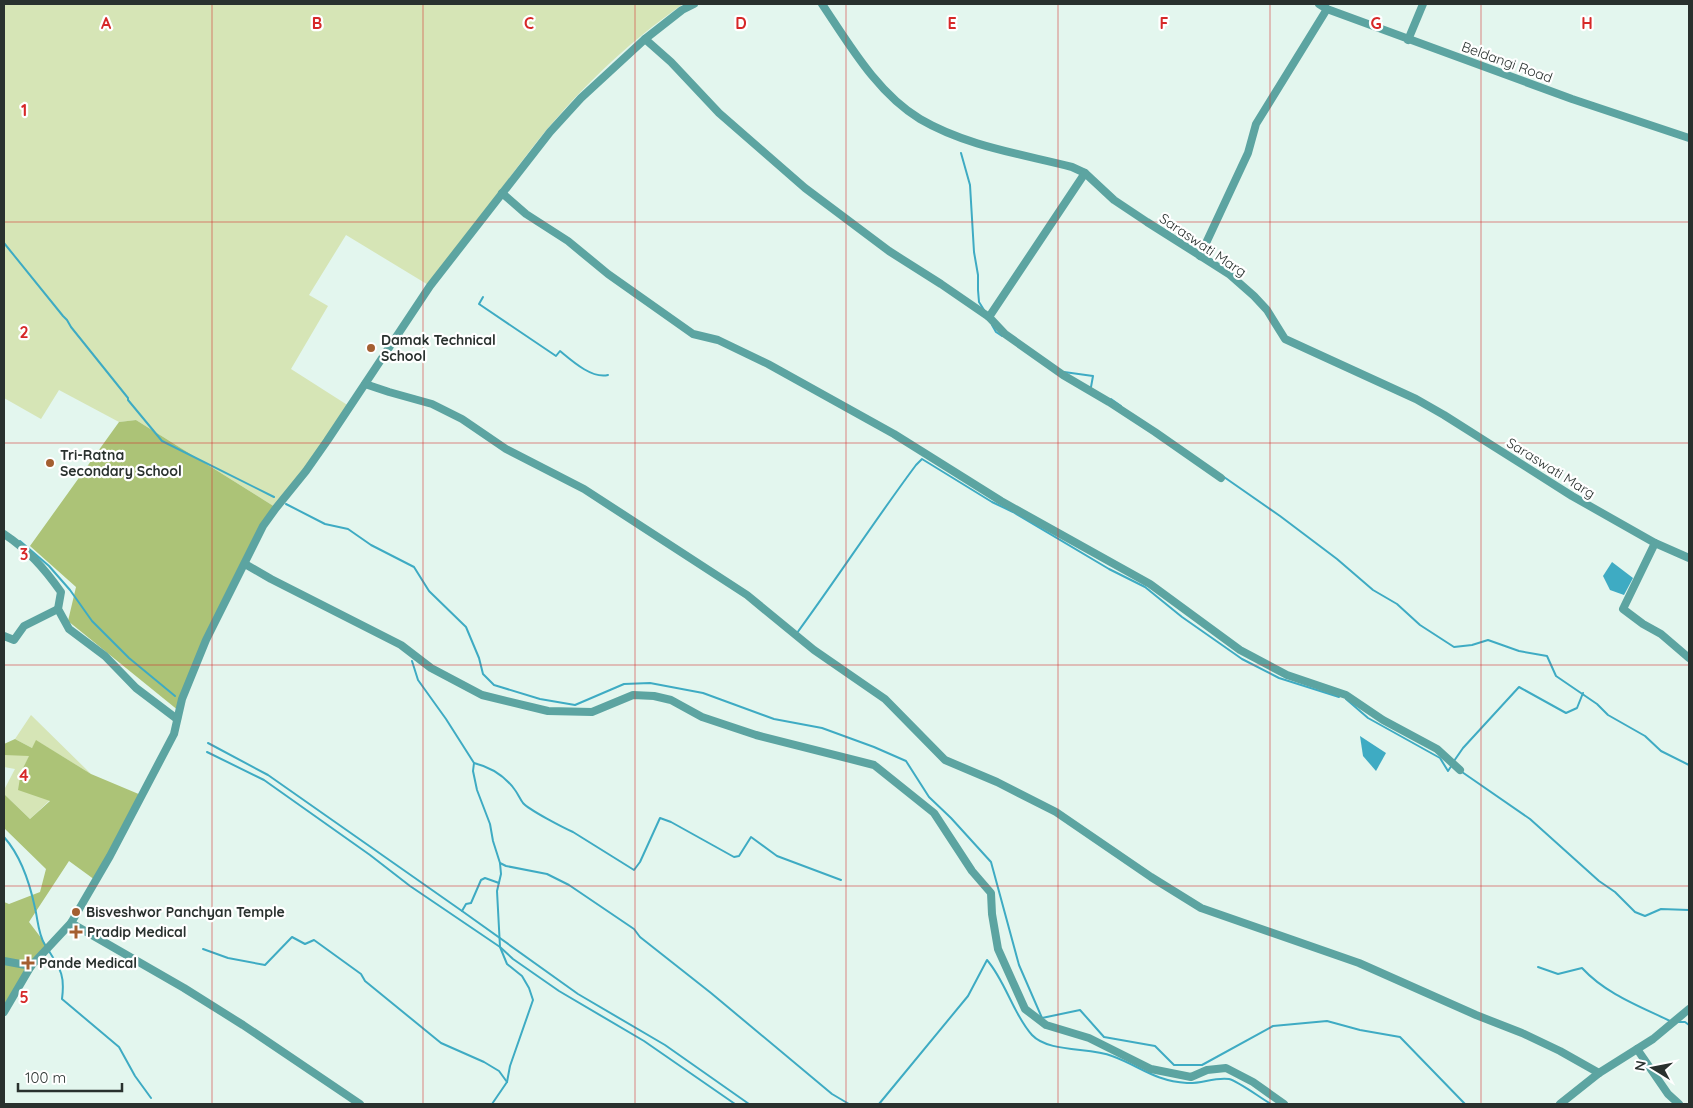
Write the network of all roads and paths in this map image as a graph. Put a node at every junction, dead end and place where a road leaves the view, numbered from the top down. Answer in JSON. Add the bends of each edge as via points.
{"nodes":[{"id":1,"x":694,"y":4,"type":"edge"},
{"id":2,"x":822,"y":4,"type":"edge"},
{"id":3,"x":1320,"y":4,"type":"edge"},
{"id":4,"x":1423,"y":4,"type":"edge"},
{"id":5,"x":1327,"y":9,"type":"junction"},
{"id":6,"x":645,"y":39,"type":"junction"},
{"id":7,"x":1408,"y":40,"type":"junction"},
{"id":8,"x":1689,"y":138,"type":"edge"},
{"id":9,"x":1085,"y":173,"type":"junction"},
{"id":10,"x":502,"y":193,"type":"junction"},
{"id":11,"x":1200,"y":256,"type":"junction"},
{"id":12,"x":989,"y":317,"type":"junction"},
{"id":13,"x":365,"y":384,"type":"junction"},
{"id":14,"x":1221,"y":478,"type":"dead end"},
{"id":15,"x":4,"y":534,"type":"edge"},
{"id":16,"x":1655,"y":543,"type":"junction"},
{"id":17,"x":1689,"y":558,"type":"edge"},
{"id":18,"x":245,"y":564,"type":"junction"},
{"id":19,"x":58,"y":609,"type":"junction"},
{"id":20,"x":4,"y":636,"type":"edge"},
{"id":21,"x":1689,"y":658,"type":"edge"},
{"id":22,"x":177,"y":719,"type":"junction"},
{"id":23,"x":1460,"y":770,"type":"dead end"},
{"id":24,"x":71,"y":923,"type":"junction"},
{"id":25,"x":4,"y":961,"type":"edge"},
{"id":26,"x":31,"y":966,"type":"junction"},
{"id":27,"x":1689,"y":1009,"type":"edge"},
{"id":28,"x":4,"y":1012,"type":"edge"},
{"id":29,"x":1637,"y":1049,"type":"junction"},
{"id":30,"x":1599,"y":1073,"type":"junction"},
{"id":31,"x":360,"y":1104,"type":"edge"},
{"id":32,"x":1284,"y":1104,"type":"edge"},
{"id":33,"x":1560,"y":1104,"type":"edge"},
{"id":34,"x":1679,"y":1104,"type":"edge"}],
"edges":[{"from":1,"to":6,"type":"street"},
{"from":2,"to":9,"type":"street","name":"Saraswati Marg","via":[[875,78],[919,118],[972,142]]},
{"from":3,"to":5,"type":"street","name":"Beldangi Road"},
{"from":4,"to":7,"type":"street"},
{"from":5,"to":7,"type":"street","name":"Beldangi Road"},
{"from":5,"to":11,"type":"street","via":[[1256,124],[1248,153]]},
{"from":6,"to":10,"type":"street","via":[[562,118]]},
{"from":6,"to":12,"type":"street","via":[[719,113],[805,188],[889,251]]},
{"from":7,"to":8,"type":"street","name":"Beldangi Road"},
{"from":9,"to":11,"type":"street","name":"Saraswati Marg","via":[[1114,200]]},
{"from":9,"to":12,"type":"street"},
{"from":10,"to":13,"type":"street","via":[[425,293]]},
{"from":10,"to":23,"type":"street","via":[[526,214],[568,241],[692,334],[718,340],[768,364],[900,437],[1001,501],[1150,584],[1240,650],[1287,675],[1346,695],[1383,720],[1437,749]]},
{"from":11,"to":16,"type":"street","name":"Saraswati Marg","via":[[1229,274],[1254,296],[1285,339],[1416,399],[1572,496]]},
{"from":12,"to":14,"type":"street","via":[[1004,334],[1034,355]]},
{"from":13,"to":18,"type":"street","via":[[306,471],[263,526]]},
{"from":13,"to":30,"type":"street","via":[[432,404],[462,419],[506,449],[584,489],[747,595],[814,650],[885,699],[945,760],[1056,812],[1201,908],[1359,963],[1522,1033]]},
{"from":15,"to":19,"type":"street","via":[[40,564],[61,592]]},
{"from":16,"to":17,"type":"street","name":"Saraswati Marg"},
{"from":16,"to":21,"type":"street","via":[[1623,609],[1661,634]]},
{"from":18,"to":22,"type":"street","via":[[206,640]]},
{"from":18,"to":32,"type":"street","via":[[402,645],[431,668],[482,695],[548,711],[592,712],[633,695],[654,696],[756,735],[874,765],[934,813],[972,871],[992,893],[998,949],[1025,1008],[1046,1025],[1089,1038],[1151,1069],[1191,1077],[1207,1070],[1226,1068]]},
{"from":19,"to":20,"type":"street","via":[[24,626],[14,640]]},
{"from":19,"to":22,"type":"street","via":[[69,629]]},
{"from":22,"to":24,"type":"street","via":[[164,754]]},
{"from":24,"to":26,"type":"street"},
{"from":24,"to":31,"type":"street","via":[[243,1024]]},
{"from":25,"to":26,"type":"street"},
{"from":26,"to":28,"type":"street"},
{"from":27,"to":29,"type":"street","via":[[1653,1040]]},
{"from":29,"to":30,"type":"street"},
{"from":29,"to":34,"type":"street","via":[[1668,1094]]},
{"from":30,"to":33,"type":"street"}]}
